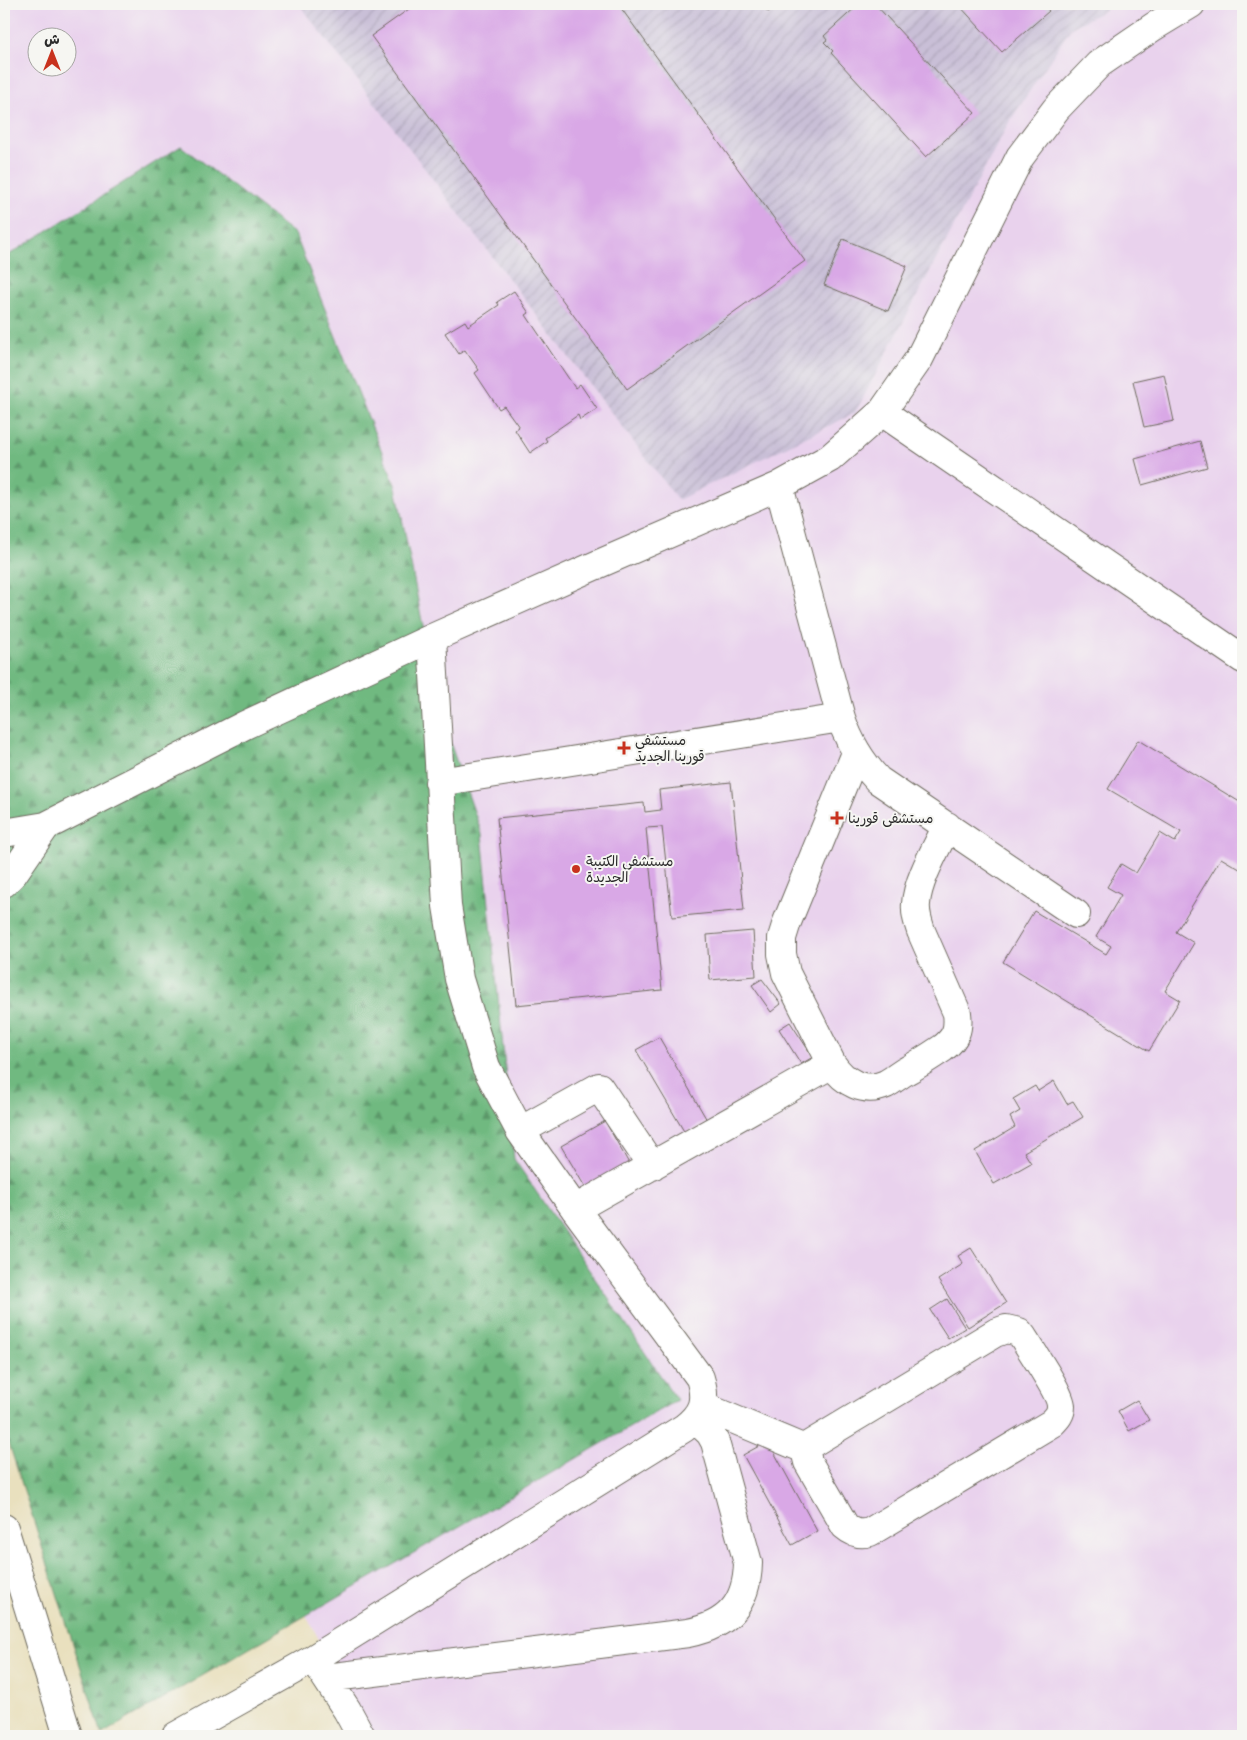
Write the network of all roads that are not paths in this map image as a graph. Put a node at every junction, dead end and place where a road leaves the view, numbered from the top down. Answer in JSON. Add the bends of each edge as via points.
{"nodes":[{"id":1,"x":1191,"y":4,"type":"edge"},
{"id":2,"x":882,"y":412,"type":"junction"},
{"id":3,"x":778,"y":486,"type":"junction"},
{"id":4,"x":432,"y":638,"type":"junction"},
{"id":5,"x":1243,"y":659,"type":"edge"},
{"id":6,"x":841,"y":718,"type":"junction"},
{"id":7,"x":856,"y":753,"type":"junction"},
{"id":8,"x":439,"y":782,"type":"junction"},
{"id":9,"x":46,"y":826,"type":"junction"},
{"id":10,"x":947,"y":826,"type":"junction"},
{"id":11,"x":4,"y":833,"type":"edge"},
{"id":12,"x":4,"y":883,"type":"edge"},
{"id":13,"x":1076,"y":914,"type":"dead end"},
{"id":14,"x":832,"y":1064,"type":"junction"},
{"id":15,"x":520,"y":1131,"type":"junction"},
{"id":16,"x":652,"y":1166,"type":"junction"},
{"id":17,"x":575,"y":1209,"type":"junction"},
{"id":18,"x":699,"y":1413,"type":"junction"},
{"id":19,"x":807,"y":1450,"type":"junction"},
{"id":20,"x":4,"y":1528,"type":"edge"},
{"id":21,"x":320,"y":1668,"type":"junction"},
{"id":22,"x":68,"y":1736,"type":"edge"},
{"id":23,"x":176,"y":1736,"type":"edge"},
{"id":24,"x":361,"y":1736,"type":"edge"}],
"edges":[{"from":1,"to":2,"type":"street","via":[[1099,64],[1056,108],[1020,157],[919,359]]},
{"from":2,"to":3,"type":"street","via":[[830,458]]},
{"from":2,"to":5,"type":"street"},
{"from":3,"to":4,"type":"street"},
{"from":3,"to":6,"type":"street"},
{"from":4,"to":8,"type":"street"},
{"from":4,"to":9,"type":"street","via":[[244,725]]},
{"from":6,"to":7,"type":"street"},
{"from":6,"to":8,"type":"street"},
{"from":7,"to":10,"type":"street","via":[[878,780]]},
{"from":7,"to":14,"type":"street","via":[[782,938],[786,973]]},
{"from":8,"to":15,"type":"street","via":[[447,906],[458,979],[486,1067]]},
{"from":9,"to":11,"type":"street"},
{"from":9,"to":12,"type":"street"},
{"from":10,"to":13,"type":"street"},
{"from":10,"to":14,"type":"street","via":[[921,881],[916,904],[921,931],[956,1013],[956,1033],[943,1048],[884,1084],[873,1087],[848,1082]]},
{"from":14,"to":16,"type":"street"},
{"from":15,"to":16,"type":"street","via":[[599,1087]]},
{"from":15,"to":17,"type":"street"},
{"from":16,"to":17,"type":"street"},
{"from":17,"to":18,"type":"street","via":[[700,1378],[704,1392]]},
{"from":18,"to":19,"type":"street"},
{"from":18,"to":21,"type":"street","via":[[684,1428]]},
{"from":18,"to":21,"type":"street","via":[[715,1442],[748,1562],[744,1592],[728,1616],[702,1630],[688,1633]]},
{"from":19,"to":19,"type":"street","via":[[812,1442],[1006,1328],[1019,1332],[1023,1337],[1061,1405],[1058,1418],[1052,1423],[864,1534],[857,1534],[845,1526],[808,1462]]},
{"from":20,"to":22,"type":"street"},
{"from":21,"to":23,"type":"street"},
{"from":21,"to":24,"type":"street"}]}
